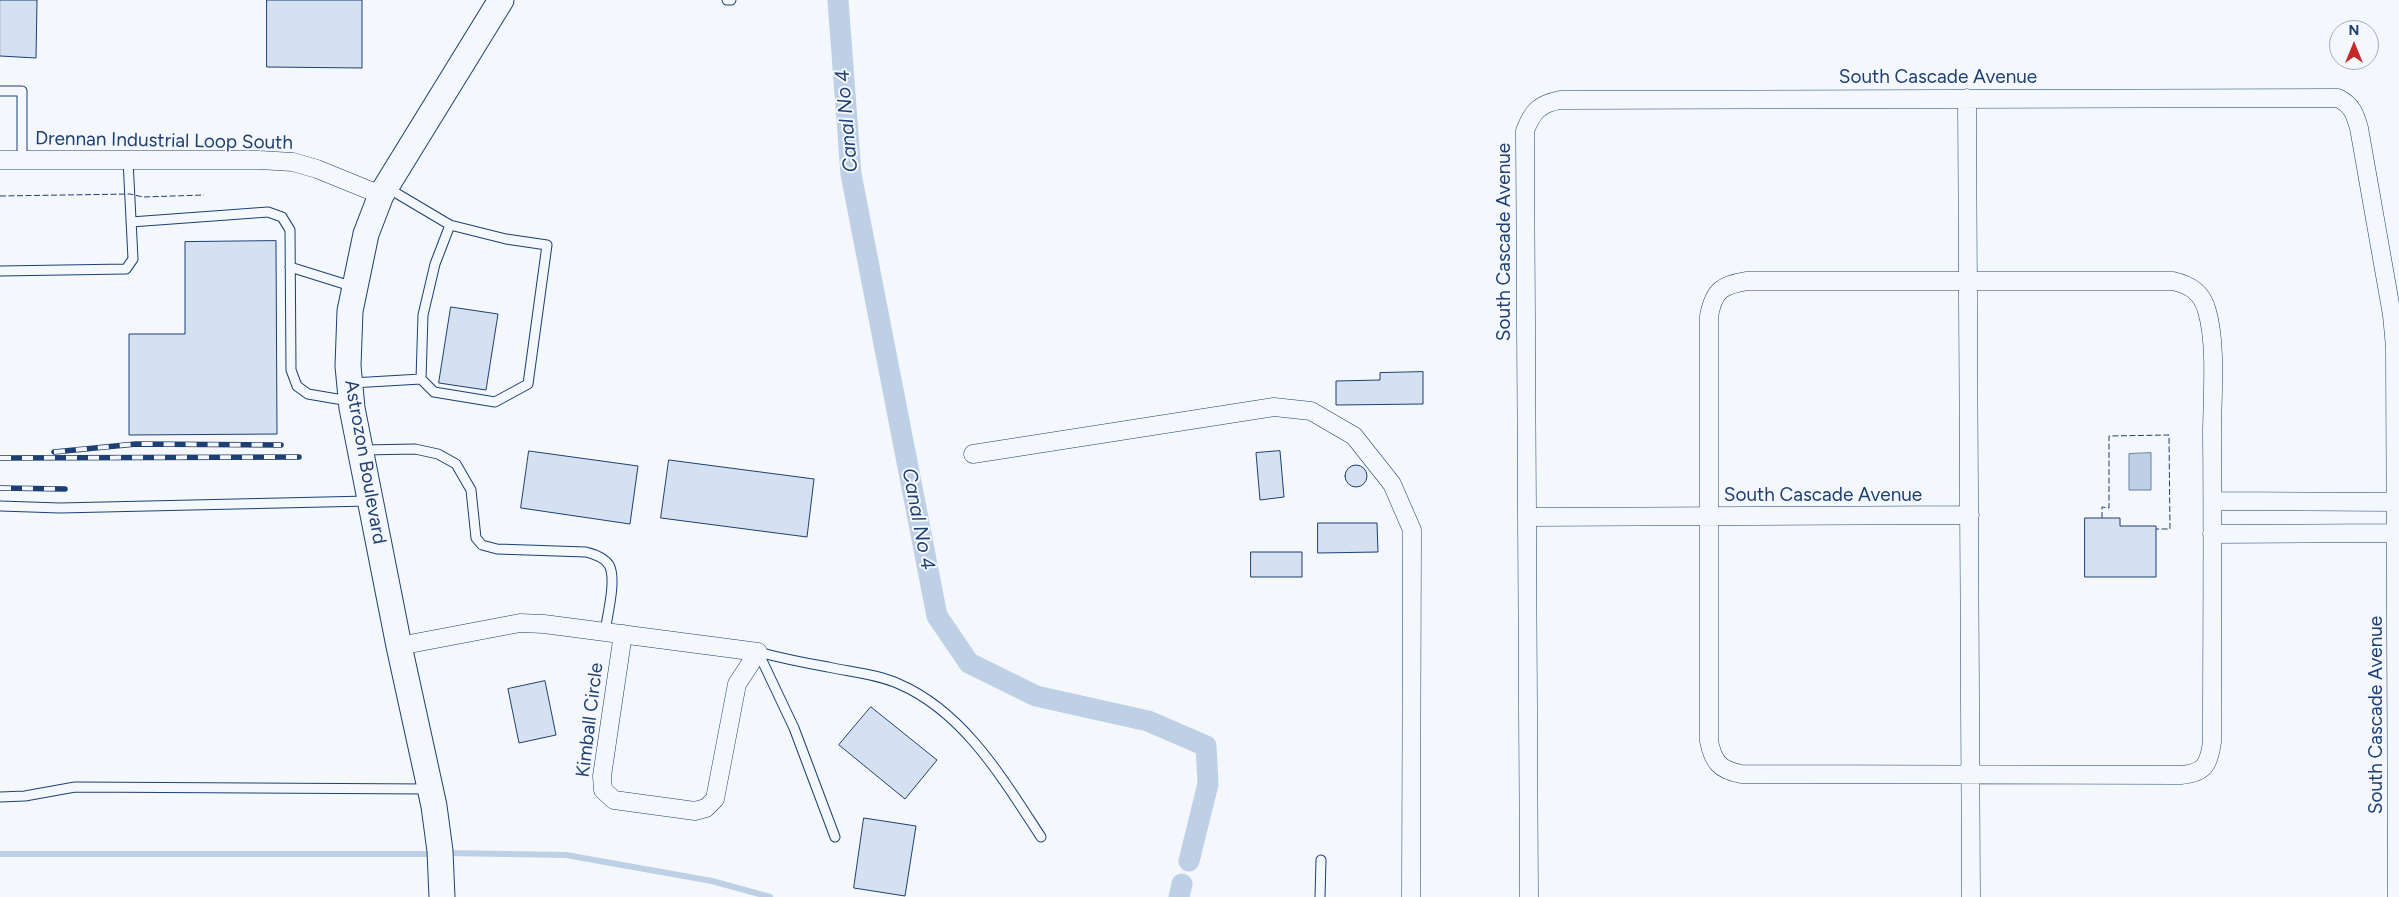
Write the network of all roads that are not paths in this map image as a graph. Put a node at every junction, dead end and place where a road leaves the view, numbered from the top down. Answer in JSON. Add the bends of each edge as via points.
{"nodes":[{"id":1,"x":501,"y":0,"type":"edge"},
{"id":2,"x":727,"y":0,"type":"edge"},
{"id":3,"x":731,"y":0,"type":"edge"},
{"id":4,"x":0,"y":91,"type":"edge"},
{"id":5,"x":1968,"y":98,"type":"junction"},
{"id":6,"x":0,"y":160,"type":"edge"},
{"id":7,"x":22,"y":160,"type":"junction"},
{"id":8,"x":128,"y":160,"type":"junction"},
{"id":9,"x":384,"y":191,"type":"junction"},
{"id":10,"x":131,"y":222,"type":"junction"},
{"id":11,"x":450,"y":225,"type":"junction"},
{"id":12,"x":290,"y":267,"type":"junction"},
{"id":13,"x":0,"y":271,"type":"edge"},
{"id":14,"x":1968,"y":281,"type":"junction"},
{"id":15,"x":354,"y":287,"type":"junction"},
{"id":16,"x":421,"y":379,"type":"junction"},
{"id":17,"x":350,"y":392,"type":"junction"},
{"id":18,"x":360,"y":450,"type":"junction"},
{"id":19,"x":973,"y":454,"type":"dead end"},
{"id":20,"x":371,"y":501,"type":"junction"},
{"id":21,"x":2213,"y":501,"type":"junction"},
{"id":22,"x":2397,"y":502,"type":"edge"},
{"id":23,"x":0,"y":506,"type":"edge"},
{"id":24,"x":1970,"y":515,"type":"junction"},
{"id":25,"x":1526,"y":517,"type":"junction"},
{"id":26,"x":1710,"y":517,"type":"junction"},
{"id":27,"x":2398,"y":533,"type":"edge"},
{"id":28,"x":2212,"y":534,"type":"junction"},
{"id":29,"x":605,"y":632,"type":"junction"},
{"id":30,"x":623,"y":634,"type":"junction"},
{"id":31,"x":399,"y":646,"type":"junction"},
{"id":32,"x":758,"y":652,"type":"junction"},
{"id":33,"x":1971,"y":774,"type":"junction"},
{"id":34,"x":0,"y":797,"type":"edge"},
{"id":35,"x":432,"y":797,"type":"junction"},
{"id":36,"x":835,"y":837,"type":"dead end"},
{"id":37,"x":1041,"y":837,"type":"dead end"},
{"id":38,"x":1321,"y":860,"type":"dead end"},
{"id":39,"x":442,"y":894,"type":"edge"},
{"id":40,"x":1320,"y":897,"type":"edge"},
{"id":41,"x":1411,"y":897,"type":"edge"},
{"id":42,"x":1529,"y":897,"type":"edge"},
{"id":43,"x":1971,"y":897,"type":"edge"},
{"id":44,"x":2398,"y":897,"type":"edge"}],
"edges":[{"from":1,"to":9,"type":"main road","name":"Astrozon Boulevard"},
{"from":2,"to":3,"type":"lane"},
{"from":4,"to":7,"type":"lane","via":[[22,92]]},
{"from":5,"to":14,"type":"street"},
{"from":5,"to":22,"type":"street","name":"South Cascade Avenue","via":[[2338,98],[2348,104],[2359,128],[2392,315]]},
{"from":5,"to":25,"type":"street","name":"South Cascade Avenue","via":[[1560,100],[1545,103],[1535,110],[1525,132]]},
{"from":6,"to":7,"type":"street","name":"Drennan Industrial Loop South"},
{"from":7,"to":8,"type":"street","name":"Drennan Industrial Loop South"},
{"from":8,"to":9,"type":"street","name":"Drennan Industrial Loop South","via":[[293,162]]},
{"from":8,"to":10,"type":"lane"},
{"from":9,"to":11,"type":"lane"},
{"from":9,"to":15,"type":"main road","name":"Astrozon Boulevard","via":[[366,234]]},
{"from":10,"to":12,"type":"lane","via":[[268,212],[282,216],[290,230]]},
{"from":10,"to":13,"type":"lane","via":[[133,259],[126,269]]},
{"from":11,"to":16,"type":"lane","via":[[435,264],[423,315]]},
{"from":11,"to":16,"type":"lane","via":[[547,245],[528,384],[495,402],[434,392]]},
{"from":12,"to":15,"type":"lane"},
{"from":12,"to":17,"type":"lane","via":[[291,370],[297,386],[308,394]]},
{"from":14,"to":21,"type":"street","via":[[2173,281],[2189,285],[2200,295],[2207,311],[2211,343]]},
{"from":14,"to":24,"type":"street"},
{"from":14,"to":26,"type":"street","via":[[1747,281],[1732,283],[1719,290],[1712,301],[1709,316]]},
{"from":15,"to":17,"type":"main road","name":"Astrozon Boulevard","via":[[348,347]]},
{"from":16,"to":17,"type":"lane"},
{"from":17,"to":18,"type":"main road","name":"Astrozon Boulevard"},
{"from":18,"to":20,"type":"main road","name":"Astrozon Boulevard"},
{"from":18,"to":29,"type":"lane","via":[[415,449],[438,454],[456,464],[471,490],[476,538],[482,545],[497,549],[586,552],[598,556],[609,565],[613,577]]},
{"from":19,"to":41,"type":"street","via":[[1274,407],[1311,411],[1354,436],[1392,484],[1412,530]]},
{"from":20,"to":23,"type":"lane","via":[[60,508]]},
{"from":20,"to":31,"type":"main road","name":"Astrozon Boulevard"},
{"from":21,"to":22,"type":"street"},
{"from":21,"to":28,"type":"street"},
{"from":22,"to":27,"type":"street","name":"South Cascade Avenue"},
{"from":24,"to":26,"type":"street","name":"South Cascade Avenue"},
{"from":24,"to":33,"type":"street"},
{"from":25,"to":26,"type":"street","name":"South Cascade Avenue"},
{"from":25,"to":42,"type":"street","name":"South Cascade Avenue"},
{"from":26,"to":33,"type":"street","via":[[1709,740],[1712,755],[1720,765],[1741,774]]},
{"from":27,"to":28,"type":"street"},
{"from":27,"to":44,"type":"street","name":"South Cascade Avenue"},
{"from":28,"to":33,"type":"street","via":[[2212,742],[2210,758],[2203,768],[2193,774],[2181,775]]},
{"from":29,"to":30,"type":"street"},
{"from":29,"to":31,"type":"street","via":[[520,624]]},
{"from":30,"to":32,"type":"street"},
{"from":30,"to":32,"type":"street","name":"Kimball Circle","via":[[602,776],[603,790],[614,800],[694,811],[706,808],[715,799],[737,684]]},
{"from":31,"to":35,"type":"main road","name":"Astrozon Boulevard"},
{"from":32,"to":36,"type":"lane","via":[[794,728]]},
{"from":32,"to":37,"type":"lane","via":[[897,683],[931,700],[1001,776]]},
{"from":33,"to":43,"type":"street"},
{"from":34,"to":35,"type":"lane","via":[[75,787]]},
{"from":35,"to":39,"type":"main road","name":"Astrozon Boulevard"},
{"from":38,"to":40,"type":"lane"}]}
